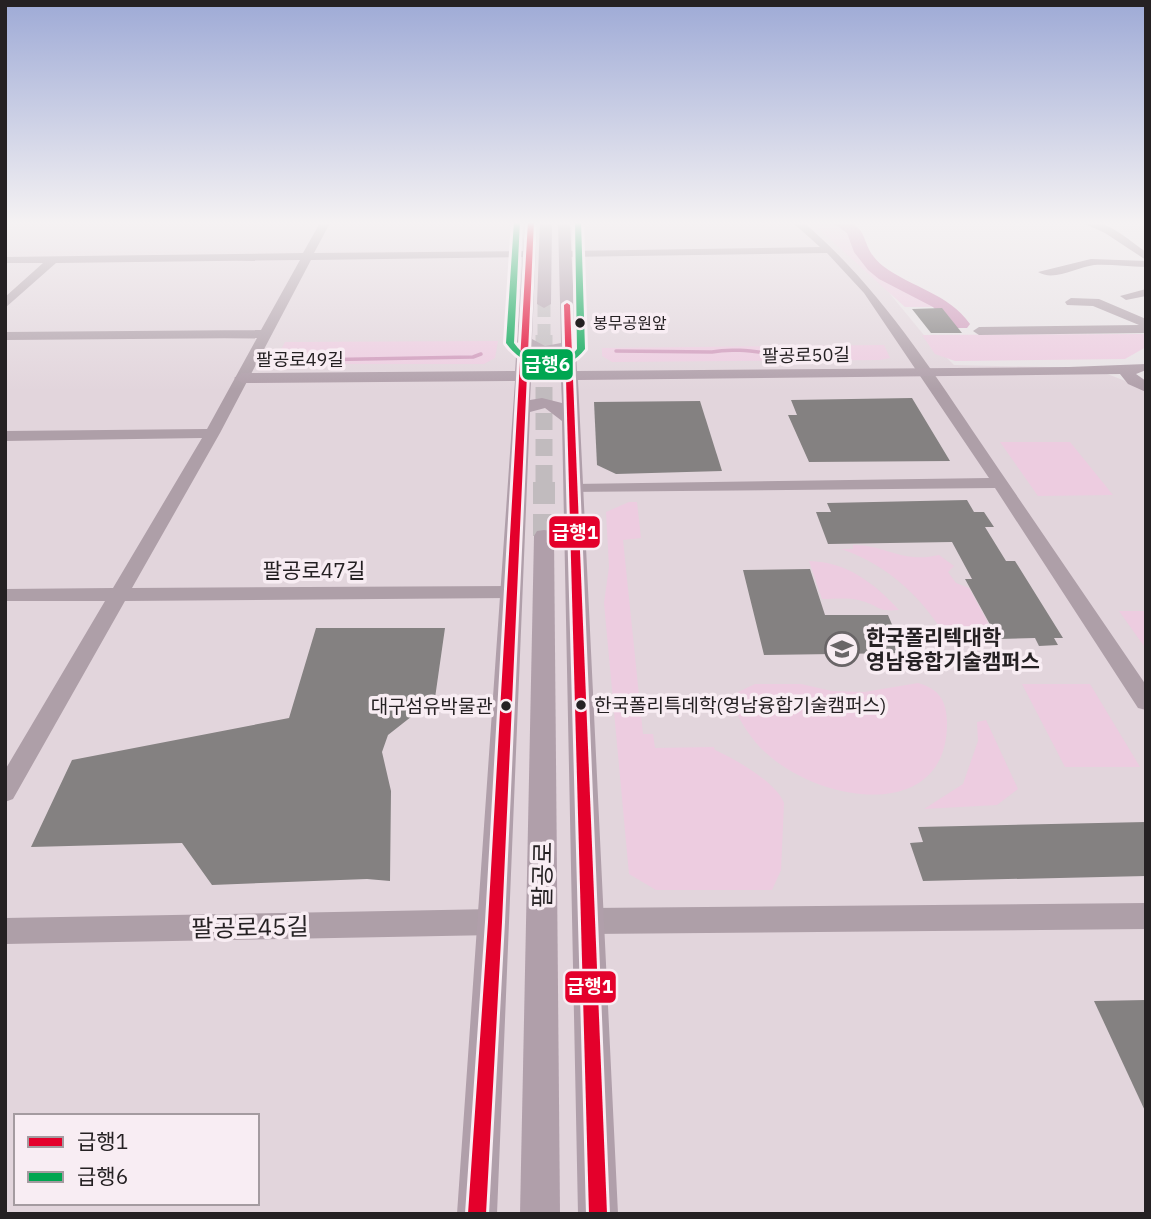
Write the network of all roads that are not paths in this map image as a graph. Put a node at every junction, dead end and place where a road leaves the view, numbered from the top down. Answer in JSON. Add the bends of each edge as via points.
{"nodes":[{"id":1,"x":34,"y":278,"type":"edge"},
{"id":2,"x":294,"y":278,"type":"edge"},
{"id":3,"x":528,"y":278,"type":"edge"},
{"id":4,"x":545,"y":278,"type":"edge"},
{"id":5,"x":566,"y":278,"type":"edge"},
{"id":6,"x":856,"y":278,"type":"edge"},
{"id":7,"x":1146,"y":292,"type":"edge"},
{"id":8,"x":1126,"y":296,"type":"dead end"},
{"id":9,"x":1071,"y":302,"type":"dead end"},
{"id":10,"x":5,"y":304,"type":"edge"},
{"id":11,"x":544,"y":304,"type":"tunnel mouth"},
{"id":12,"x":1146,"y":327,"type":"edge"},
{"id":13,"x":979,"y":331,"type":"dead end"},
{"id":14,"x":263,"y":334,"type":"junction"},
{"id":15,"x":5,"y":336,"type":"edge"},
{"id":16,"x":524,"y":349,"type":"junction"},
{"id":17,"x":568,"y":359,"type":"junction"},
{"id":18,"x":1141,"y":366,"type":"edge"},
{"id":19,"x":926,"y":372,"type":"junction"},
{"id":20,"x":1069,"y":372,"type":"junction"},
{"id":21,"x":620,"y":376,"type":"junction"},
{"id":22,"x":474,"y":377,"type":"junction"},
{"id":23,"x":522,"y":377,"type":"junction"},
{"id":24,"x":543,"y":377,"type":"joint"},
{"id":25,"x":242,"y":378,"type":"junction"},
{"id":26,"x":1143,"y":386,"type":"edge"},
{"id":27,"x":520,"y":407,"type":"junction"},
{"id":28,"x":571,"y":411,"type":"junction"},
{"id":29,"x":212,"y":433,"type":"junction"},
{"id":30,"x":5,"y":436,"type":"edge"},
{"id":31,"x":997,"y":483,"type":"junction"},
{"id":32,"x":573,"y":489,"type":"junction"},
{"id":33,"x":544,"y":536,"type":"tunnel mouth"},
{"id":34,"x":511,"y":592,"type":"junction"},
{"id":35,"x":117,"y":593,"type":"junction"},
{"id":36,"x":5,"y":595,"type":"edge"},
{"id":37,"x":1146,"y":702,"type":"edge"},
{"id":38,"x":5,"y":792,"type":"edge"},
{"id":39,"x":1146,"y":916,"type":"edge"},
{"id":40,"x":590,"y":921,"type":"junction"},
{"id":41,"x":495,"y":922,"type":"junction"},
{"id":42,"x":5,"y":931,"type":"edge"},
{"id":43,"x":477,"y":1214,"type":"edge"},
{"id":44,"x":540,"y":1214,"type":"edge"},
{"id":45,"x":598,"y":1214,"type":"edge"}],
"edges":[{"from":1,"to":10,"type":"street"},
{"from":2,"to":14,"type":"street"},
{"from":3,"to":16,"type":"main road"},
{"from":4,"to":11,"type":"main road"},
{"from":5,"to":17,"type":"main road"},
{"from":6,"to":19,"type":"street"},
{"from":7,"to":8,"type":"street"},
{"from":9,"to":12,"type":"street","via":[[1095,302]]},
{"from":12,"to":13,"type":"street"},
{"from":14,"to":15,"type":"street"},
{"from":14,"to":25,"type":"street"},
{"from":16,"to":17,"type":"main road","via":[[555,351]]},
{"from":16,"to":22,"type":"main road"},
{"from":16,"to":23,"type":"main road"},
{"from":17,"to":21,"type":"main road","name":"팔공로50길"},
{"from":17,"to":24,"type":"main road","name":"팔공로50길"},
{"from":17,"to":28,"type":"main road"},
{"from":18,"to":20,"type":"main road"},
{"from":18,"to":26,"type":"main road","via":[[1128,374]]},
{"from":19,"to":20,"type":"main road","name":"팔공로50길"},
{"from":19,"to":21,"type":"main road","name":"팔공로50길"},
{"from":19,"to":31,"type":"street"},
{"from":20,"to":26,"type":"main road"},
{"from":21,"to":28,"type":"main road","via":[[587,388]]},
{"from":22,"to":23,"type":"main road","name":"팔공로49길"},
{"from":22,"to":25,"type":"main road","name":"팔공로49길"},
{"from":22,"to":27,"type":"main road","via":[[503,389]]},
{"from":23,"to":24,"type":"main road","name":"팔공로49길"},
{"from":23,"to":27,"type":"main road"},
{"from":25,"to":29,"type":"street","name":"팔공로49길"},
{"from":27,"to":28,"type":"main road","via":[[544,402]]},
{"from":27,"to":34,"type":"main road"},
{"from":28,"to":32,"type":"main road"},
{"from":29,"to":30,"type":"street"},
{"from":29,"to":35,"type":"street","name":"팔공로49길"},
{"from":31,"to":32,"type":"street"},
{"from":31,"to":37,"type":"street"},
{"from":32,"to":40,"type":"main road"},
{"from":33,"to":44,"type":"main road","name":"팔공로"},
{"from":34,"to":35,"type":"street","name":"팔공로47길"},
{"from":34,"to":41,"type":"main road"},
{"from":35,"to":36,"type":"street","name":"팔공로47길"},
{"from":35,"to":38,"type":"street"},
{"from":39,"to":40,"type":"street"},
{"from":40,"to":45,"type":"main road"},
{"from":41,"to":42,"type":"street","name":"팔공로45길"},
{"from":41,"to":43,"type":"main road"}]}
